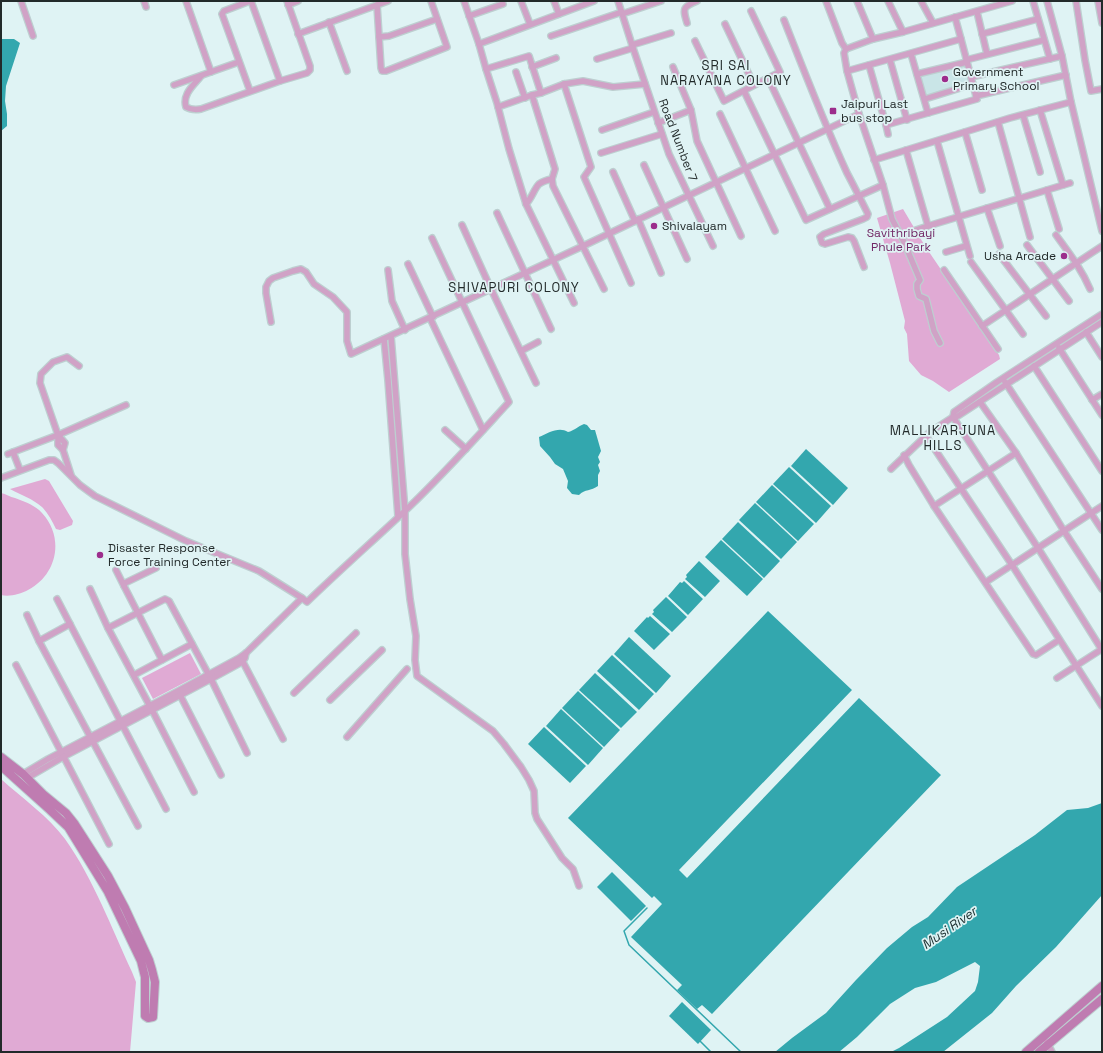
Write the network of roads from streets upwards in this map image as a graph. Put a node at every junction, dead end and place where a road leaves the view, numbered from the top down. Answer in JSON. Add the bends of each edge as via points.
{"nodes":[{"id":1,"x":21,"y":1,"type":"edge"},
{"id":2,"x":186,"y":1,"type":"edge"},
{"id":3,"x":251,"y":1,"type":"edge"},
{"id":4,"x":298,"y":1,"type":"edge"},
{"id":5,"x":367,"y":1,"type":"edge"},
{"id":6,"x":388,"y":1,"type":"edge"},
{"id":7,"x":430,"y":1,"type":"edge"},
{"id":8,"x":464,"y":1,"type":"edge"},
{"id":9,"x":521,"y":1,"type":"edge"},
{"id":10,"x":554,"y":1,"type":"edge"},
{"id":11,"x":594,"y":1,"type":"edge"},
{"id":12,"x":618,"y":1,"type":"edge"},
{"id":13,"x":661,"y":1,"type":"edge"},
{"id":14,"x":697,"y":1,"type":"edge"},
{"id":15,"x":826,"y":1,"type":"edge"},
{"id":16,"x":857,"y":1,"type":"edge"},
{"id":17,"x":888,"y":1,"type":"edge"},
{"id":18,"x":921,"y":1,"type":"edge"},
{"id":19,"x":1012,"y":1,"type":"edge"},
{"id":20,"x":1033,"y":1,"type":"edge"},
{"id":21,"x":1047,"y":1,"type":"edge"},
{"id":22,"x":1076,"y":1,"type":"edge"},
{"id":23,"x":1098,"y":1,"type":"edge"},
{"id":24,"x":587,"y":2,"type":"edge"},
{"id":25,"x":288,"y":3,"type":"edge"},
{"id":26,"x":504,"y":4,"type":"dead end"},
{"id":27,"x":377,"y":5,"type":"junction"},
{"id":28,"x":368,"y":8,"type":"junction"},
{"id":29,"x":751,"y":11,"type":"dead end"},
{"id":30,"x":977,"y":12,"type":"junction"},
{"id":31,"x":622,"y":13,"type":"junction"},
{"id":32,"x":559,"y":14,"type":"junction"},
{"id":33,"x":469,"y":16,"type":"junction"},
{"id":34,"x":955,"y":17,"type":"junction"},
{"id":35,"x":437,"y":19,"type":"junction"},
{"id":36,"x":1038,"y":19,"type":"junction"},
{"id":37,"x":784,"y":20,"type":"dead end"},
{"id":38,"x":329,"y":22,"type":"junction"},
{"id":39,"x":687,"y":23,"type":"dead end"},
{"id":40,"x":933,"y":23,"type":"junction"},
{"id":41,"x":1102,"y":23,"type":"edge"},
{"id":42,"x":530,"y":24,"type":"junction"},
{"id":43,"x":725,"y":24,"type":"dead end"},
{"id":44,"x":903,"y":32,"type":"junction"},
{"id":45,"x":671,"y":33,"type":"dead end"},
{"id":46,"x":298,"y":34,"type":"junction"},
{"id":47,"x":982,"y":34,"type":"junction"},
{"id":48,"x":33,"y":36,"type":"dead end"},
{"id":49,"x":551,"y":36,"type":"dead end"},
{"id":50,"x":379,"y":37,"type":"junction"},
{"id":51,"x":873,"y":39,"type":"junction"},
{"id":52,"x":695,"y":40,"type":"dead end"},
{"id":53,"x":961,"y":40,"type":"junction"},
{"id":54,"x":1044,"y":40,"type":"junction"},
{"id":55,"x":480,"y":44,"type":"junction"},
{"id":56,"x":632,"y":47,"type":"junction"},
{"id":57,"x":846,"y":49,"type":"junction"},
{"id":58,"x":911,"y":54,"type":"junction"},
{"id":59,"x":987,"y":54,"type":"junction"},
{"id":60,"x":1062,"y":56,"type":"junction"},
{"id":61,"x":556,"y":58,"type":"dead end"},
{"id":62,"x":597,"y":59,"type":"dead end"},
{"id":63,"x":1050,"y":59,"type":"junction"},
{"id":64,"x":890,"y":60,"type":"junction"},
{"id":65,"x":967,"y":61,"type":"junction"},
{"id":66,"x":240,"y":62,"type":"junction"},
{"id":67,"x":869,"y":65,"type":"junction"},
{"id":68,"x":532,"y":67,"type":"junction"},
{"id":69,"x":673,"y":67,"type":"dead end"},
{"id":70,"x":486,"y":69,"type":"junction"},
{"id":71,"x":347,"y":71,"type":"dead end"},
{"id":72,"x":847,"y":71,"type":"junction"},
{"id":73,"x":211,"y":72,"type":"junction"},
{"id":74,"x":516,"y":72,"type":"dead end"},
{"id":75,"x":918,"y":74,"type":"junction"},
{"id":76,"x":201,"y":76,"type":"junction"},
{"id":77,"x":1066,"y":76,"type":"junction"},
{"id":78,"x":971,"y":77,"type":"junction"},
{"id":79,"x":768,"y":78,"type":"junction"},
{"id":80,"x":280,"y":81,"type":"junction"},
{"id":81,"x":564,"y":84,"type":"junction"},
{"id":82,"x":645,"y":84,"type":"junction"},
{"id":83,"x":973,"y":84,"type":"junction"},
{"id":84,"x":174,"y":85,"type":"dead end"},
{"id":85,"x":754,"y":85,"type":"junction"},
{"id":86,"x":1102,"y":89,"type":"edge"},
{"id":87,"x":250,"y":91,"type":"junction"},
{"id":88,"x":744,"y":91,"type":"junction"},
{"id":89,"x":540,"y":93,"type":"junction"},
{"id":90,"x":532,"y":95,"type":"junction"},
{"id":91,"x":976,"y":96,"type":"junction"},
{"id":92,"x":525,"y":98,"type":"junction"},
{"id":93,"x":925,"y":99,"type":"junction"},
{"id":94,"x":1071,"y":102,"type":"junction"},
{"id":95,"x":498,"y":107,"type":"junction"},
{"id":96,"x":691,"y":110,"type":"junction"},
{"id":97,"x":1040,"y":110,"type":"junction"},
{"id":98,"x":654,"y":112,"type":"junction"},
{"id":99,"x":928,"y":113,"type":"junction"},
{"id":100,"x":720,"y":114,"type":"dead end"},
{"id":101,"x":859,"y":114,"type":"junction"},
{"id":102,"x":1023,"y":114,"type":"junction"},
{"id":103,"x":907,"y":120,"type":"junction"},
{"id":104,"x":998,"y":122,"type":"junction"},
{"id":105,"x":658,"y":123,"type":"junction"},
{"id":106,"x":886,"y":125,"type":"junction"},
{"id":107,"x":828,"y":129,"type":"junction"},
{"id":108,"x":602,"y":130,"type":"dead end"},
{"id":109,"x":965,"y":132,"type":"junction"},
{"id":110,"x":662,"y":134,"type":"junction"},
{"id":111,"x":888,"y":134,"type":"dead end"},
{"id":112,"x":937,"y":141,"type":"junction"},
{"id":113,"x":799,"y":143,"type":"junction"},
{"id":114,"x":906,"y":150,"type":"junction"},
{"id":115,"x":601,"y":153,"type":"dead end"},
{"id":116,"x":774,"y":154,"type":"junction"},
{"id":117,"x":874,"y":160,"type":"junction"},
{"id":118,"x":644,"y":165,"type":"dead end"},
{"id":119,"x":745,"y":168,"type":"junction"},
{"id":120,"x":613,"y":172,"type":"dead end"},
{"id":121,"x":1040,"y":172,"type":"dead end"},
{"id":122,"x":552,"y":179,"type":"junction"},
{"id":123,"x":717,"y":182,"type":"junction"},
{"id":124,"x":1070,"y":183,"type":"dead end"},
{"id":125,"x":883,"y":185,"type":"junction"},
{"id":126,"x":1063,"y":185,"type":"junction"},
{"id":127,"x":982,"y":190,"type":"dead end"},
{"id":128,"x":1047,"y":190,"type":"junction"},
{"id":129,"x":689,"y":196,"type":"junction"},
{"id":130,"x":859,"y":196,"type":"junction"},
{"id":131,"x":1019,"y":198,"type":"junction"},
{"id":132,"x":526,"y":204,"type":"junction"},
{"id":133,"x":1099,"y":205,"type":"edge"},
{"id":134,"x":663,"y":208,"type":"junction"},
{"id":135,"x":987,"y":208,"type":"junction"},
{"id":136,"x":830,"y":209,"type":"junction"},
{"id":137,"x":497,"y":213,"type":"dead end"},
{"id":138,"x":958,"y":216,"type":"junction"},
{"id":139,"x":636,"y":220,"type":"junction"},
{"id":140,"x":462,"y":225,"type":"dead end"},
{"id":141,"x":928,"y":226,"type":"junction"},
{"id":142,"x":1059,"y":229,"type":"dead end"},
{"id":143,"x":916,"y":230,"type":"dead end"},
{"id":144,"x":774,"y":231,"type":"dead end"},
{"id":145,"x":1102,"y":231,"type":"edge"},
{"id":146,"x":609,"y":234,"type":"junction"},
{"id":147,"x":1056,"y":235,"type":"dead end"},
{"id":148,"x":741,"y":236,"type":"dead end"},
{"id":149,"x":1030,"y":237,"type":"dead end"},
{"id":150,"x":432,"y":238,"type":"dead end"},
{"id":151,"x":1027,"y":245,"type":"dead end"},
{"id":152,"x":583,"y":246,"type":"junction"},
{"id":153,"x":713,"y":246,"type":"dead end"},
{"id":154,"x":966,"y":246,"type":"junction"},
{"id":155,"x":1000,"y":246,"type":"dead end"},
{"id":156,"x":1102,"y":246,"type":"edge"},
{"id":157,"x":946,"y":252,"type":"dead end"},
{"id":158,"x":999,"y":254,"type":"dead end"},
{"id":159,"x":687,"y":259,"type":"dead end"},
{"id":160,"x":554,"y":260,"type":"junction"},
{"id":161,"x":1076,"y":263,"type":"junction"},
{"id":162,"x":408,"y":264,"type":"dead end"},
{"id":163,"x":864,"y":267,"type":"dead end"},
{"id":164,"x":388,"y":270,"type":"dead end"},
{"id":165,"x":944,"y":270,"type":"dead end"},
{"id":166,"x":525,"y":273,"type":"junction"},
{"id":167,"x":661,"y":273,"type":"dead end"},
{"id":168,"x":1052,"y":279,"type":"junction"},
{"id":169,"x":631,"y":283,"type":"dead end"},
{"id":170,"x":491,"y":289,"type":"junction"},
{"id":171,"x":604,"y":289,"type":"dead end"},
{"id":172,"x":1090,"y":289,"type":"dead end"},
{"id":173,"x":1030,"y":294,"type":"junction"},
{"id":174,"x":1069,"y":301,"type":"dead end"},
{"id":175,"x":463,"y":303,"type":"junction"},
{"id":176,"x":574,"y":303,"type":"dead end"},
{"id":177,"x":1006,"y":310,"type":"junction"},
{"id":178,"x":1102,"y":314,"type":"edge"},
{"id":179,"x":1046,"y":316,"type":"dead end"},
{"id":180,"x":432,"y":317,"type":"junction"},
{"id":181,"x":271,"y":322,"type":"dead end"},
{"id":182,"x":1102,"y":322,"type":"edge"},
{"id":183,"x":982,"y":326,"type":"junction"},
{"id":184,"x":551,"y":329,"type":"dead end"},
{"id":185,"x":405,"y":330,"type":"junction"},
{"id":186,"x":1086,"y":332,"type":"junction"},
{"id":187,"x":1023,"y":334,"type":"dead end"},
{"id":188,"x":391,"y":336,"type":"junction"},
{"id":189,"x":384,"y":339,"type":"junction"},
{"id":190,"x":538,"y":342,"type":"dead end"},
{"id":191,"x":940,"y":343,"type":"dead end"},
{"id":192,"x":1056,"y":344,"type":"junction"},
{"id":193,"x":998,"y":349,"type":"dead end"},
{"id":194,"x":1060,"y":350,"type":"junction"},
{"id":195,"x":520,"y":351,"type":"junction"},
{"id":196,"x":1102,"y":357,"type":"edge"},
{"id":197,"x":79,"y":366,"type":"dead end"},
{"id":198,"x":1034,"y":366,"type":"junction"},
{"id":199,"x":1002,"y":379,"type":"junction"},
{"id":200,"x":536,"y":383,"type":"dead end"},
{"id":201,"x":1006,"y":384,"type":"junction"},
{"id":202,"x":1102,"y":394,"type":"edge"},
{"id":203,"x":1092,"y":400,"type":"junction"},
{"id":204,"x":980,"y":402,"type":"junction"},
{"id":205,"x":126,"y":405,"type":"dead end"},
{"id":206,"x":1102,"y":415,"type":"edge"},
{"id":207,"x":954,"y":417,"type":"junction"},
{"id":208,"x":394,"y":422,"type":"junction"},
{"id":209,"x":445,"y":430,"type":"dead end"},
{"id":210,"x":483,"y":430,"type":"junction"},
{"id":211,"x":58,"y":435,"type":"junction"},
{"id":212,"x":926,"y":436,"type":"junction"},
{"id":213,"x":466,"y":449,"type":"junction"},
{"id":214,"x":1016,"y":453,"type":"junction"},
{"id":215,"x":904,"y":455,"type":"junction"},
{"id":216,"x":891,"y":469,"type":"dead end"},
{"id":217,"x":20,"y":470,"type":"junction"},
{"id":218,"x":989,"y":471,"type":"junction"},
{"id":219,"x":1102,"y":471,"type":"edge"},
{"id":220,"x":71,"y":477,"type":"junction"},
{"id":221,"x":1,"y":478,"type":"edge"},
{"id":222,"x":961,"y":488,"type":"junction"},
{"id":223,"x":934,"y":506,"type":"junction"},
{"id":224,"x":1102,"y":506,"type":"edge"},
{"id":225,"x":404,"y":511,"type":"junction"},
{"id":226,"x":1091,"y":513,"type":"junction"},
{"id":227,"x":398,"y":516,"type":"junction"},
{"id":228,"x":1102,"y":530,"type":"edge"},
{"id":229,"x":1064,"y":531,"type":"junction"},
{"id":230,"x":1038,"y":548,"type":"junction"},
{"id":231,"x":1012,"y":565,"type":"junction"},
{"id":232,"x":156,"y":568,"type":"dead end"},
{"id":233,"x":116,"y":570,"type":"dead end"},
{"id":234,"x":986,"y":582,"type":"junction"},
{"id":235,"x":124,"y":586,"type":"junction"},
{"id":236,"x":90,"y":589,"type":"dead end"},
{"id":237,"x":1102,"y":589,"type":"edge"},
{"id":238,"x":57,"y":598,"type":"dead end"},
{"id":239,"x":302,"y":598,"type":"junction"},
{"id":240,"x":138,"y":614,"type":"junction"},
{"id":241,"x":27,"y":615,"type":"dead end"},
{"id":242,"x":70,"y":624,"type":"junction"},
{"id":243,"x":108,"y":628,"type":"junction"},
{"id":244,"x":356,"y":633,"type":"dead end"},
{"id":245,"x":1060,"y":640,"type":"junction"},
{"id":246,"x":39,"y":641,"type":"junction"},
{"id":247,"x":192,"y":644,"type":"junction"},
{"id":248,"x":1102,"y":649,"type":"edge"},
{"id":249,"x":382,"y":650,"type":"dead end"},
{"id":250,"x":162,"y":660,"type":"junction"},
{"id":251,"x":240,"y":660,"type":"junction"},
{"id":252,"x":16,"y":665,"type":"dead end"},
{"id":253,"x":1076,"y":666,"type":"junction"},
{"id":254,"x":407,"y":668,"type":"dead end"},
{"id":255,"x":134,"y":675,"type":"junction"},
{"id":256,"x":210,"y":677,"type":"junction"},
{"id":257,"x":1057,"y":678,"type":"dead end"},
{"id":258,"x":179,"y":693,"type":"junction"},
{"id":259,"x":294,"y":693,"type":"dead end"},
{"id":260,"x":330,"y":700,"type":"dead end"},
{"id":261,"x":1102,"y":706,"type":"edge"},
{"id":262,"x":151,"y":708,"type":"junction"},
{"id":263,"x":122,"y":723,"type":"junction"},
{"id":264,"x":347,"y":737,"type":"dead end"},
{"id":265,"x":92,"y":739,"type":"junction"},
{"id":266,"x":283,"y":739,"type":"dead end"},
{"id":267,"x":247,"y":753,"type":"dead end"},
{"id":268,"x":62,"y":754,"type":"junction"},
{"id":269,"x":1,"y":757,"type":"edge"},
{"id":270,"x":1,"y":766,"type":"edge"},
{"id":271,"x":221,"y":775,"type":"dead end"},
{"id":272,"x":25,"y":776,"type":"junction"},
{"id":273,"x":194,"y":792,"type":"dead end"},
{"id":274,"x":166,"y":809,"type":"dead end"},
{"id":275,"x":138,"y":826,"type":"dead end"},
{"id":276,"x":109,"y":844,"type":"dead end"},
{"id":277,"x":96,"y":864,"type":"junction"},
{"id":278,"x":579,"y":886,"type":"dead end"},
{"id":279,"x":1102,"y":986,"type":"edge"},
{"id":280,"x":1102,"y":999,"type":"edge"},
{"id":281,"x":1040,"y":1039,"type":"junction"},
{"id":282,"x":1045,"y":1050,"type":"edge"},
{"id":283,"x":1026,"y":1052,"type":"edge"}],
"edges":[{"from":1,"to":48,"type":"street"},
{"from":2,"to":73,"type":"street"},
{"from":3,"to":66,"type":"street","via":[[222,14]]},
{"from":3,"to":80,"type":"street"},
{"from":4,"to":25,"type":"street"},
{"from":5,"to":28,"type":"street"},
{"from":6,"to":27,"type":"street"},
{"from":7,"to":35,"type":"street"},
{"from":8,"to":33,"type":"street"},
{"from":9,"to":42,"type":"street"},
{"from":10,"to":32,"type":"street"},
{"from":11,"to":24,"type":"street"},
{"from":12,"to":31,"type":"street","name":"Road Number 7"},
{"from":13,"to":31,"type":"street"},
{"from":14,"to":39,"type":"street","via":[[685,8]]},
{"from":15,"to":57,"type":"street"},
{"from":16,"to":51,"type":"street"},
{"from":17,"to":44,"type":"street"},
{"from":18,"to":40,"type":"street"},
{"from":19,"to":30,"type":"street"},
{"from":20,"to":36,"type":"street"},
{"from":21,"to":60,"type":"street"},
{"from":22,"to":86,"type":"street","via":[[1091,91]]},
{"from":23,"to":41,"type":"street"},
{"from":24,"to":32,"type":"street"},
{"from":25,"to":46,"type":"street"},
{"from":26,"to":33,"type":"street"},
{"from":27,"to":28,"type":"street"},
{"from":27,"to":50,"type":"street"},
{"from":28,"to":38,"type":"street"},
{"from":29,"to":79,"type":"street","via":[[780,72]]},
{"from":30,"to":34,"type":"street"},
{"from":30,"to":47,"type":"street"},
{"from":31,"to":49,"type":"street"},
{"from":31,"to":56,"type":"street","name":"Road Number 7"},
{"from":32,"to":42,"type":"street"},
{"from":33,"to":55,"type":"street"},
{"from":34,"to":40,"type":"street"},
{"from":34,"to":53,"type":"street"},
{"from":35,"to":50,"type":"street","via":[[389,36]]},
{"from":35,"to":50,"type":"street","via":[[447,47],[382,71]]},
{"from":36,"to":47,"type":"street"},
{"from":36,"to":54,"type":"street"},
{"from":37,"to":107,"type":"street"},
{"from":38,"to":46,"type":"street"},
{"from":38,"to":71,"type":"street"},
{"from":40,"to":44,"type":"street"},
{"from":42,"to":55,"type":"street"},
{"from":43,"to":85,"type":"street"},
{"from":44,"to":51,"type":"street"},
{"from":45,"to":56,"type":"street"},
{"from":46,"to":80,"type":"street","via":[[310,70]]},
{"from":47,"to":59,"type":"street"},
{"from":51,"to":57,"type":"street"},
{"from":52,"to":88,"type":"street","via":[[724,101]]},
{"from":53,"to":58,"type":"street"},
{"from":53,"to":65,"type":"street"},
{"from":54,"to":59,"type":"street"},
{"from":54,"to":63,"type":"street"},
{"from":55,"to":70,"type":"street"},
{"from":56,"to":62,"type":"street"},
{"from":56,"to":82,"type":"street","name":"Road Number 7"},
{"from":57,"to":72,"type":"street","via":[[844,53]]},
{"from":58,"to":64,"type":"street"},
{"from":58,"to":75,"type":"street"},
{"from":59,"to":65,"type":"street"},
{"from":60,"to":63,"type":"street"},
{"from":60,"to":77,"type":"street"},
{"from":61,"to":68,"type":"street"},
{"from":63,"to":78,"type":"street"},
{"from":64,"to":67,"type":"street"},
{"from":64,"to":103,"type":"street"},
{"from":65,"to":75,"type":"street"},
{"from":65,"to":78,"type":"street"},
{"from":66,"to":73,"type":"street"},
{"from":66,"to":87,"type":"street"},
{"from":67,"to":72,"type":"street"},
{"from":67,"to":106,"type":"street"},
{"from":68,"to":70,"type":"street","via":[[529,56]]},
{"from":68,"to":89,"type":"street"},
{"from":69,"to":96,"type":"street"},
{"from":70,"to":95,"type":"street"},
{"from":72,"to":101,"type":"street"},
{"from":73,"to":76,"type":"street"},
{"from":74,"to":92,"type":"street"},
{"from":75,"to":93,"type":"street"},
{"from":76,"to":84,"type":"street"},
{"from":76,"to":87,"type":"street","via":[[185,98],[184,103],[189,109],[201,109]]},
{"from":77,"to":91,"type":"street"},
{"from":77,"to":94,"type":"street"},
{"from":78,"to":83,"type":"street"},
{"from":79,"to":85,"type":"street"},
{"from":79,"to":113,"type":"street"},
{"from":80,"to":87,"type":"street"},
{"from":81,"to":82,"type":"street","via":[[583,81],[613,87]]},
{"from":81,"to":89,"type":"street"},
{"from":81,"to":146,"type":"street","via":[[591,167],[584,177]]},
{"from":82,"to":98,"type":"street","name":"Road Number 7"},
{"from":83,"to":91,"type":"street"},
{"from":83,"to":93,"type":"street"},
{"from":85,"to":88,"type":"street"},
{"from":88,"to":116,"type":"street"},
{"from":89,"to":90,"type":"street"},
{"from":90,"to":92,"type":"street"},
{"from":90,"to":122,"type":"street","via":[[555,169]]},
{"from":91,"to":99,"type":"street","via":[[977,99]]},
{"from":92,"to":95,"type":"street"},
{"from":93,"to":99,"type":"street"},
{"from":94,"to":97,"type":"street"},
{"from":94,"to":133,"type":"street"},
{"from":95,"to":132,"type":"street"},
{"from":96,"to":105,"type":"street"},
{"from":96,"to":123,"type":"street","via":[[697,141]]},
{"from":97,"to":102,"type":"street"},
{"from":97,"to":126,"type":"street"},
{"from":98,"to":105,"type":"street","name":"Road Number 7"},
{"from":98,"to":108,"type":"street"},
{"from":99,"to":103,"type":"street"},
{"from":100,"to":119,"type":"street"},
{"from":101,"to":107,"type":"street"},
{"from":101,"to":117,"type":"street"},
{"from":102,"to":104,"type":"street"},
{"from":102,"to":121,"type":"street"},
{"from":103,"to":106,"type":"street"},
{"from":104,"to":109,"type":"street"},
{"from":104,"to":131,"type":"street"},
{"from":105,"to":110,"type":"street","name":"Road Number 7"},
{"from":106,"to":111,"type":"street"},
{"from":107,"to":113,"type":"street"},
{"from":107,"to":130,"type":"street"},
{"from":109,"to":112,"type":"street"},
{"from":109,"to":127,"type":"street"},
{"from":110,"to":115,"type":"street"},
{"from":110,"to":129,"type":"street","name":"Road Number 7"},
{"from":112,"to":114,"type":"street"},
{"from":112,"to":138,"type":"street"},
{"from":113,"to":116,"type":"street"},
{"from":113,"to":136,"type":"street"},
{"from":114,"to":117,"type":"street"},
{"from":114,"to":141,"type":"street"},
{"from":116,"to":119,"type":"street"},
{"from":116,"to":136,"type":"street","via":[[806,220]]},
{"from":117,"to":125,"type":"street"},
{"from":118,"to":134,"type":"street"},
{"from":119,"to":123,"type":"street"},
{"from":119,"to":144,"type":"street"},
{"from":120,"to":139,"type":"street"},
{"from":122,"to":132,"type":"street","via":[[538,185]]},
{"from":122,"to":152,"type":"street","via":[[553,186]]},
{"from":123,"to":129,"type":"street"},
{"from":123,"to":148,"type":"street"},
{"from":124,"to":126,"type":"street"},
{"from":125,"to":130,"type":"street"},
{"from":125,"to":191,"type":"street","via":[[892,219],[920,280],[917,284],[917,294],[926,298],[934,331]]},
{"from":126,"to":128,"type":"street"},
{"from":128,"to":131,"type":"street"},
{"from":128,"to":142,"type":"street"},
{"from":129,"to":134,"type":"street"},
{"from":129,"to":153,"type":"street","name":"Road Number 7"},
{"from":130,"to":136,"type":"street"},
{"from":130,"to":163,"type":"street","via":[[868,214],[867,217],[820,237],[822,243],[826,244],[852,238]]},
{"from":131,"to":135,"type":"street"},
{"from":131,"to":149,"type":"street"},
{"from":132,"to":160,"type":"street"},
{"from":133,"to":145,"type":"street"},
{"from":134,"to":139,"type":"street"},
{"from":134,"to":159,"type":"street"},
{"from":135,"to":138,"type":"street"},
{"from":135,"to":155,"type":"street"},
{"from":137,"to":166,"type":"street"},
{"from":138,"to":141,"type":"street"},
{"from":138,"to":154,"type":"street"},
{"from":139,"to":146,"type":"street"},
{"from":139,"to":167,"type":"street"},
{"from":140,"to":170,"type":"street"},
{"from":141,"to":143,"type":"street"},
{"from":146,"to":152,"type":"street"},
{"from":146,"to":169,"type":"street"},
{"from":147,"to":161,"type":"street"},
{"from":150,"to":175,"type":"street"},
{"from":151,"to":168,"type":"street"},
{"from":152,"to":160,"type":"street"},
{"from":152,"to":171,"type":"street"},
{"from":154,"to":157,"type":"street"},
{"from":154,"to":177,"type":"street","via":[[970,259]]},
{"from":156,"to":161,"type":"street"},
{"from":158,"to":173,"type":"street"},
{"from":160,"to":166,"type":"street"},
{"from":160,"to":176,"type":"street"},
{"from":161,"to":168,"type":"street"},
{"from":161,"to":172,"type":"street"},
{"from":162,"to":180,"type":"street"},
{"from":164,"to":185,"type":"street","via":[[392,301]]},
{"from":165,"to":183,"type":"street"},
{"from":166,"to":170,"type":"street"},
{"from":166,"to":184,"type":"street"},
{"from":168,"to":173,"type":"street"},
{"from":168,"to":174,"type":"street"},
{"from":170,"to":175,"type":"street"},
{"from":170,"to":195,"type":"street"},
{"from":173,"to":177,"type":"street"},
{"from":173,"to":179,"type":"street"},
{"from":175,"to":180,"type":"street"},
{"from":175,"to":210,"type":"street","via":[[509,402]]},
{"from":177,"to":183,"type":"street"},
{"from":177,"to":187,"type":"street"},
{"from":178,"to":192,"type":"street"},
{"from":180,"to":185,"type":"street"},
{"from":180,"to":210,"type":"street"},
{"from":181,"to":189,"type":"street","via":[[266,292],[269,281],[301,269],[346,312],[347,341],[351,354]]},
{"from":182,"to":186,"type":"street"},
{"from":183,"to":193,"type":"street"},
{"from":185,"to":188,"type":"street"},
{"from":186,"to":194,"type":"street"},
{"from":186,"to":196,"type":"street"},
{"from":188,"to":189,"type":"street"},
{"from":188,"to":208,"type":"street"},
{"from":189,"to":208,"type":"street"},
{"from":190,"to":195,"type":"street"},
{"from":192,"to":194,"type":"street"},
{"from":192,"to":199,"type":"street"},
{"from":194,"to":198,"type":"street"},
{"from":194,"to":203,"type":"street"},
{"from":195,"to":200,"type":"street"},
{"from":197,"to":211,"type":"street","via":[[67,357],[53,362],[41,374],[40,383]]},
{"from":198,"to":201,"type":"street"},
{"from":198,"to":219,"type":"street"},
{"from":199,"to":201,"type":"street"},
{"from":199,"to":207,"type":"street","via":[[954,412]]},
{"from":201,"to":204,"type":"street"},
{"from":201,"to":226,"type":"street"},
{"from":202,"to":203,"type":"street"},
{"from":203,"to":206,"type":"street"},
{"from":204,"to":207,"type":"street"},
{"from":204,"to":214,"type":"street"},
{"from":205,"to":211,"type":"street"},
{"from":207,"to":212,"type":"street"},
{"from":207,"to":218,"type":"street"},
{"from":208,"to":225,"type":"street"},
{"from":208,"to":227,"type":"street"},
{"from":209,"to":213,"type":"street"},
{"from":210,"to":213,"type":"street"},
{"from":211,"to":217,"type":"street","via":[[11,453]]},
{"from":211,"to":220,"type":"street","via":[[65,443],[63,450]]},
{"from":212,"to":215,"type":"street"},
{"from":212,"to":222,"type":"street"},
{"from":213,"to":225,"type":"street"},
{"from":214,"to":218,"type":"street"},
{"from":214,"to":229,"type":"street"},
{"from":215,"to":216,"type":"street"},
{"from":215,"to":223,"type":"street"},
{"from":217,"to":220,"type":"street","via":[[54,460]]},
{"from":217,"to":221,"type":"street"},
{"from":218,"to":222,"type":"street"},
{"from":218,"to":230,"type":"street"},
{"from":220,"to":239,"type":"street","via":[[95,496],[186,541],[260,571]]},
{"from":222,"to":223,"type":"street"},
{"from":222,"to":231,"type":"street"},
{"from":223,"to":234,"type":"street"},
{"from":224,"to":226,"type":"street"},
{"from":225,"to":227,"type":"street"},
{"from":225,"to":278,"type":"street","via":[[410,598],[416,636],[417,676],[493,731],[504,744],[534,791],[537,819],[562,858],[573,869]]},
{"from":226,"to":228,"type":"street"},
{"from":226,"to":229,"type":"street"},
{"from":227,"to":239,"type":"street","via":[[307,602]]},
{"from":229,"to":230,"type":"street"},
{"from":229,"to":237,"type":"street"},
{"from":230,"to":231,"type":"street"},
{"from":230,"to":248,"type":"street"},
{"from":231,"to":234,"type":"street"},
{"from":231,"to":245,"type":"street"},
{"from":232,"to":235,"type":"street","via":[[125,583]]},
{"from":233,"to":235,"type":"street"},
{"from":234,"to":245,"type":"street","via":[[1033,654],[1036,655]]},
{"from":235,"to":240,"type":"street"},
{"from":236,"to":243,"type":"street"},
{"from":238,"to":242,"type":"street"},
{"from":239,"to":251,"type":"street"},
{"from":240,"to":243,"type":"street"},
{"from":240,"to":247,"type":"street","via":[[165,599],[169,601]]},
{"from":240,"to":250,"type":"street"},
{"from":241,"to":246,"type":"street"},
{"from":242,"to":246,"type":"street"},
{"from":242,"to":263,"type":"street"},
{"from":243,"to":255,"type":"street"},
{"from":244,"to":259,"type":"street"},
{"from":245,"to":253,"type":"street"},
{"from":246,"to":265,"type":"street"},
{"from":247,"to":250,"type":"street"},
{"from":247,"to":256,"type":"street"},
{"from":248,"to":253,"type":"street"},
{"from":249,"to":260,"type":"street"},
{"from":250,"to":255,"type":"street"},
{"from":251,"to":256,"type":"street"},
{"from":251,"to":266,"type":"street"},
{"from":252,"to":268,"type":"street"},
{"from":253,"to":257,"type":"street"},
{"from":253,"to":261,"type":"street"},
{"from":254,"to":264,"type":"street"},
{"from":255,"to":262,"type":"street"},
{"from":256,"to":258,"type":"street"},
{"from":256,"to":267,"type":"street"},
{"from":258,"to":262,"type":"street"},
{"from":258,"to":271,"type":"street"},
{"from":262,"to":263,"type":"street"},
{"from":262,"to":273,"type":"street"},
{"from":263,"to":265,"type":"street"},
{"from":263,"to":274,"type":"street"},
{"from":265,"to":268,"type":"street"},
{"from":265,"to":275,"type":"street"},
{"from":268,"to":272,"type":"street"},
{"from":268,"to":276,"type":"street"},
{"from":269,"to":272,"type":"street"},
{"from":270,"to":277,"type":"street","via":[[68,827]]},
{"from":272,"to":277,"type":"street","via":[[66,813]]},
{"from":277,"to":277,"type":"street","via":[[125,908],[149,960],[155,982],[153,1017],[145,1016],[145,977],[141,961]]},
{"from":279,"to":281,"type":"street"},
{"from":280,"to":282,"type":"street"},
{"from":281,"to":282,"type":"street"},
{"from":281,"to":283,"type":"street"}]}
